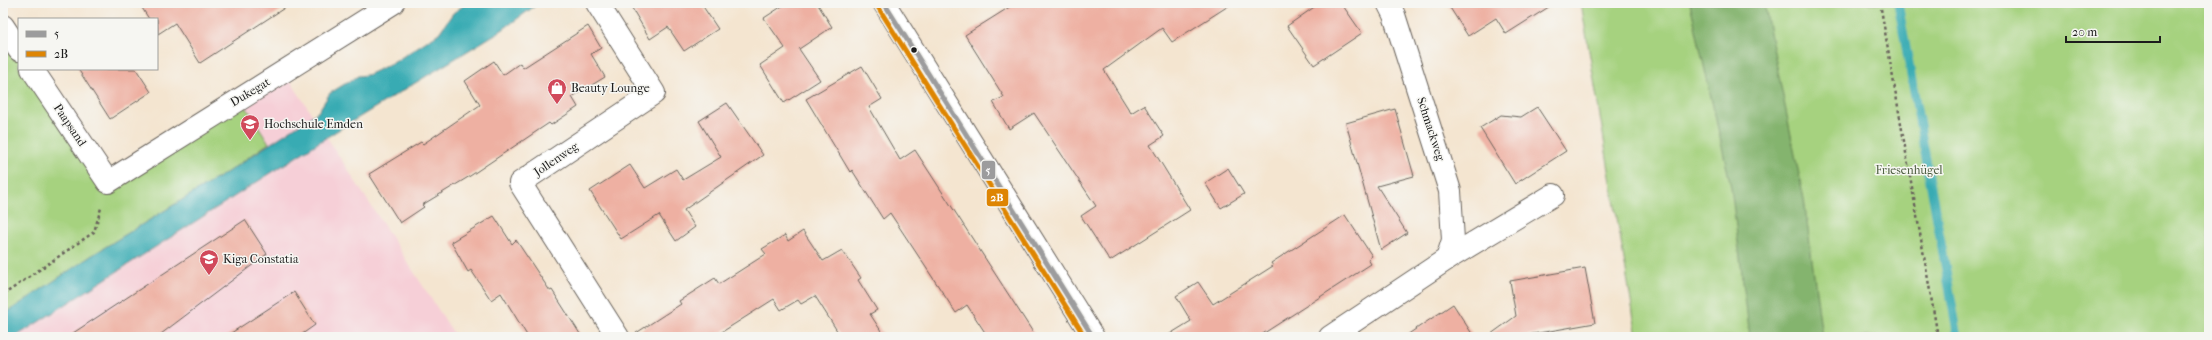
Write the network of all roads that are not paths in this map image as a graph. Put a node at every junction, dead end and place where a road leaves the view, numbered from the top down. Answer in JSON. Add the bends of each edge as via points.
{"nodes":[{"id":1,"x":393,"y":3,"type":"edge"},
{"id":2,"x":597,"y":3,"type":"edge"},
{"id":3,"x":884,"y":3,"type":"edge"},
{"id":4,"x":1388,"y":3,"type":"edge"},
{"id":5,"x":3,"y":26,"type":"edge"},
{"id":6,"x":18,"y":48,"type":"edge"},
{"id":7,"x":33,"y":70,"type":"edge"},
{"id":8,"x":108,"y":182,"type":"joint"},
{"id":9,"x":1553,"y":194,"type":"dead end"},
{"id":10,"x":1447,"y":259,"type":"junction"},
{"id":11,"x":618,"y":337,"type":"edge"},
{"id":12,"x":1093,"y":337,"type":"edge"},
{"id":13,"x":1330,"y":337,"type":"edge"}],
"edges":[{"from":1,"to":8,"type":"street","name":"Dukegat"},
{"from":2,"to":11,"type":"street","name":"Jollenweg","via":[[654,93],[520,183]]},
{"from":3,"to":12,"type":"street"},
{"from":4,"to":10,"type":"street","name":"Schmackweg","via":[[1450,191],[1453,240]]},
{"from":5,"to":6,"type":"street"},
{"from":7,"to":8,"type":"street","name":"Paapsand"},
{"from":9,"to":10,"type":"street"},
{"from":10,"to":13,"type":"street"}]}
